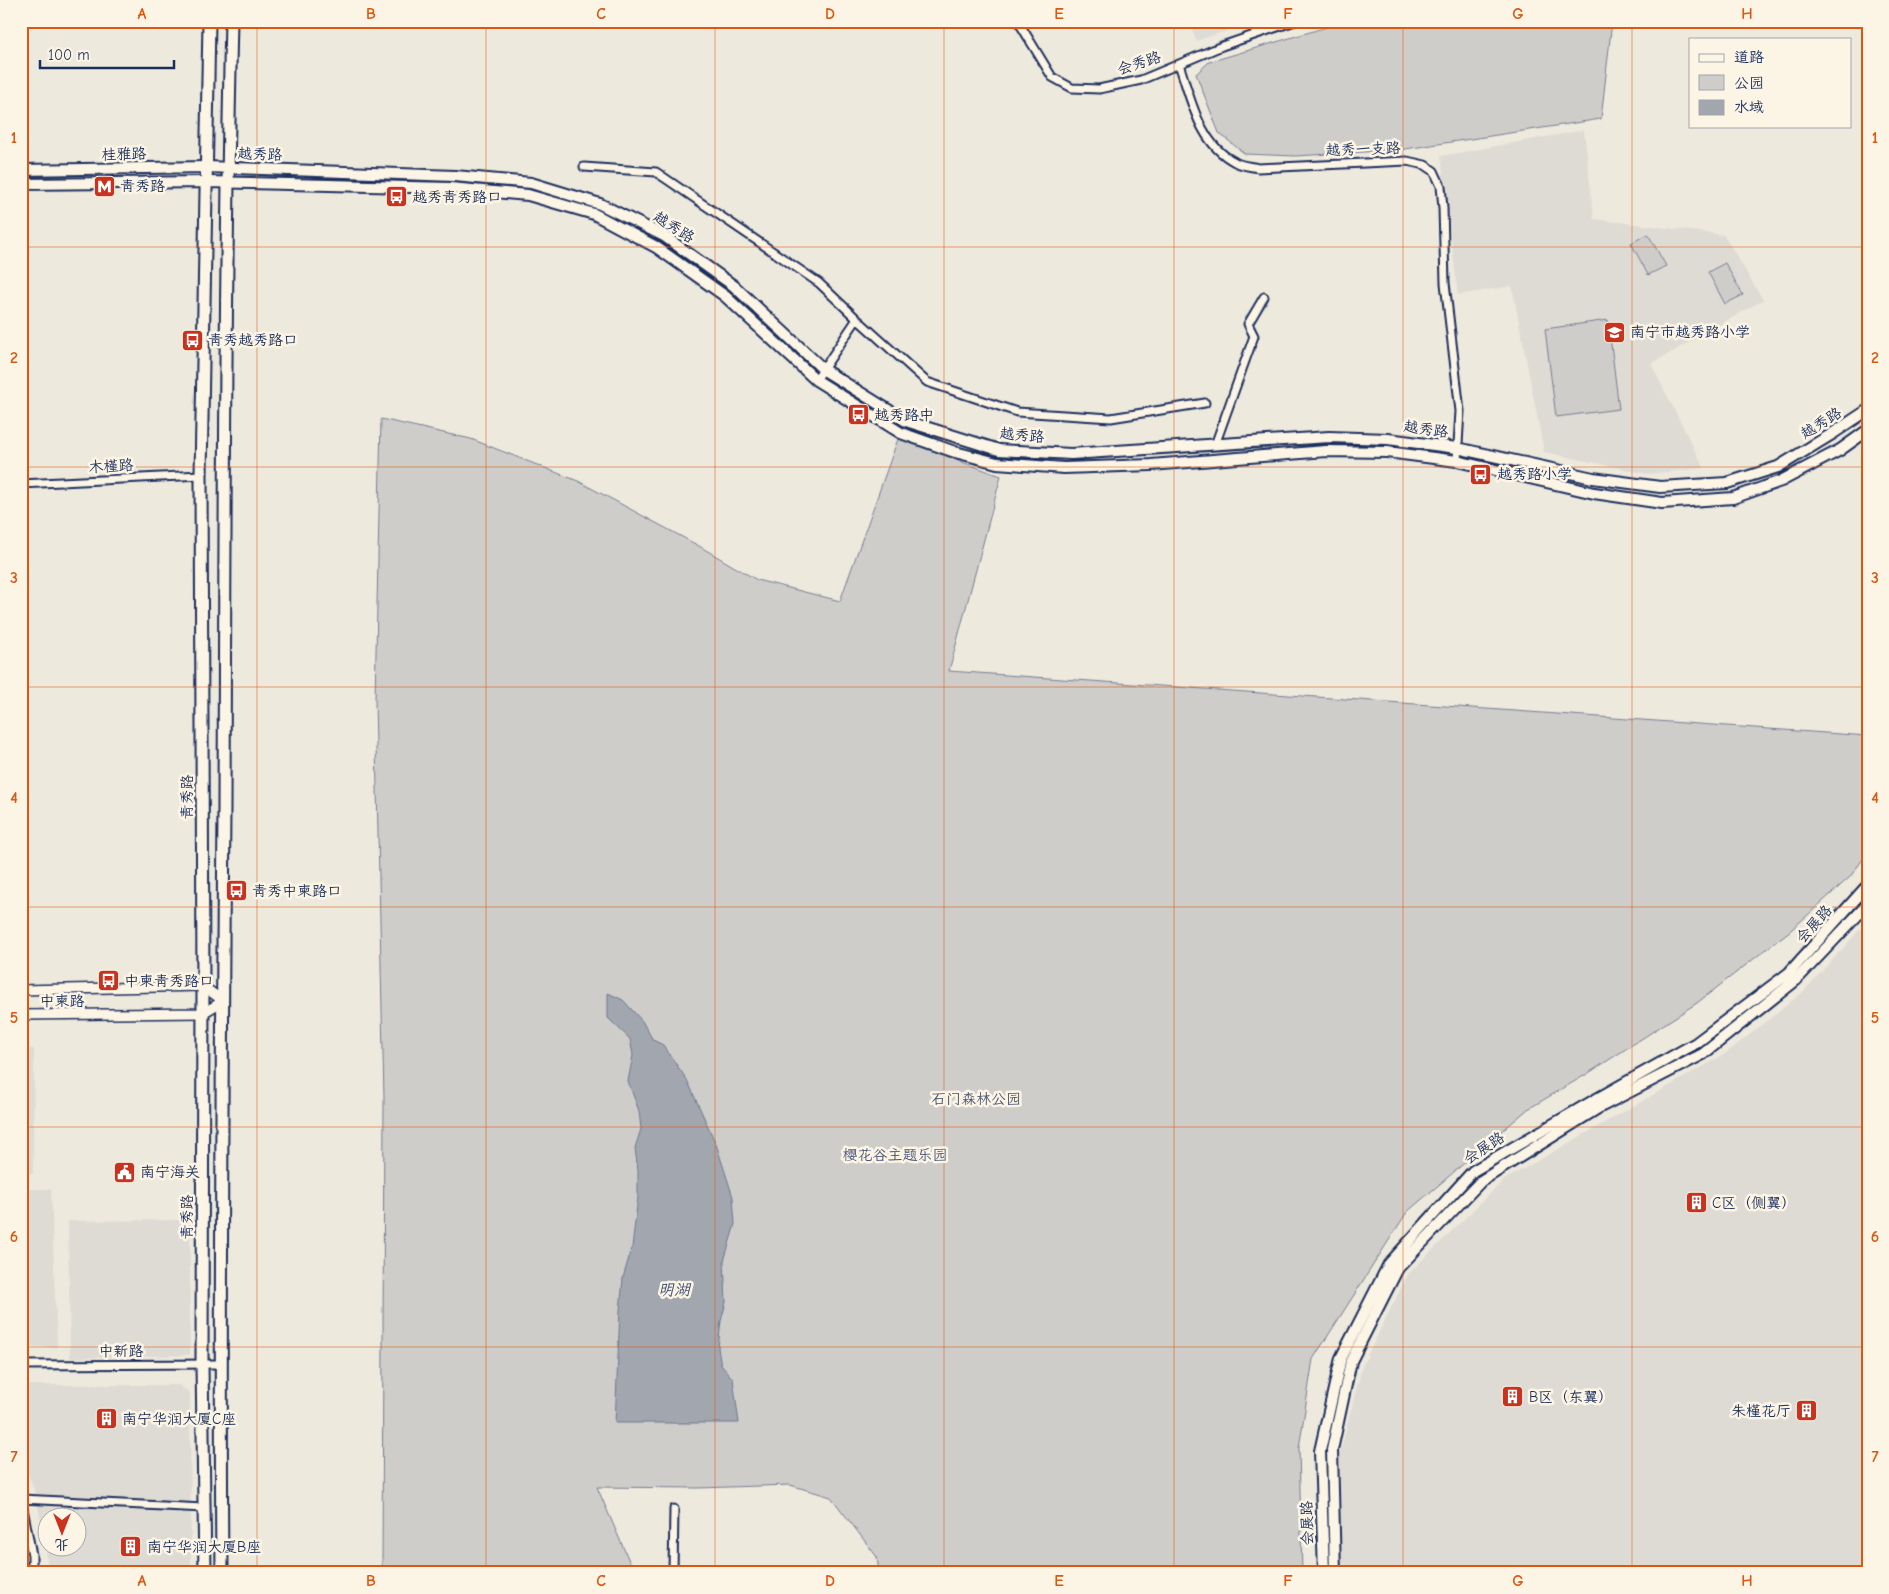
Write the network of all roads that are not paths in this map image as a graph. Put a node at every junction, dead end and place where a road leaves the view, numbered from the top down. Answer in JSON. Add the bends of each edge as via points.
{"nodes":[{"id":1,"x":210,"y":21,"type":"edge"},
{"id":2,"x":231,"y":21,"type":"edge"},
{"id":3,"x":1018,"y":21,"type":"edge"},
{"id":4,"x":1294,"y":21,"type":"edge"},
{"id":5,"x":1180,"y":64,"type":"junction"},
{"id":6,"x":207,"y":167,"type":"junction"},
{"id":7,"x":584,"y":167,"type":"dead end"},
{"id":8,"x":228,"y":168,"type":"junction"},
{"id":9,"x":21,"y":170,"type":"edge"},
{"id":10,"x":207,"y":182,"type":"junction"},
{"id":11,"x":227,"y":183,"type":"junction"},
{"id":12,"x":21,"y":184,"type":"edge"},
{"id":13,"x":1264,"y":297,"type":"dead end"},
{"id":14,"x":857,"y":319,"type":"junction"},
{"id":15,"x":824,"y":370,"type":"junction"},
{"id":16,"x":816,"y":380,"type":"junction"},
{"id":17,"x":1205,"y":403,"type":"dead end"},
{"id":18,"x":1868,"y":410,"type":"edge"},
{"id":19,"x":1868,"y":430,"type":"edge"},
{"id":20,"x":1215,"y":445,"type":"junction"},
{"id":21,"x":1457,"y":448,"type":"junction"},
{"id":22,"x":1457,"y":461,"type":"junction"},
{"id":23,"x":201,"y":475,"type":"junction"},
{"id":24,"x":21,"y":484,"type":"edge"},
{"id":25,"x":1868,"y":885,"type":"edge"},
{"id":26,"x":1868,"y":904,"type":"edge"},
{"id":27,"x":203,"y":986,"type":"junction"},
{"id":28,"x":21,"y":990,"type":"edge"},
{"id":29,"x":223,"y":1001,"type":"junction"},
{"id":30,"x":203,"y":1013,"type":"junction"},
{"id":31,"x":21,"y":1015,"type":"edge"},
{"id":32,"x":202,"y":1364,"type":"junction"},
{"id":33,"x":220,"y":1364,"type":"junction"},
{"id":34,"x":21,"y":1365,"type":"edge"},
{"id":35,"x":21,"y":1499,"type":"edge"},
{"id":36,"x":204,"y":1508,"type":"junction"},
{"id":37,"x":674,"y":1509,"type":"dead end"},
{"id":38,"x":32,"y":1573,"type":"edge"},
{"id":39,"x":205,"y":1573,"type":"edge"},
{"id":40,"x":222,"y":1573,"type":"edge"},
{"id":41,"x":673,"y":1573,"type":"edge"},
{"id":42,"x":1324,"y":1573,"type":"edge"},
{"id":43,"x":1335,"y":1573,"type":"edge"}],
"edges":[{"from":1,"to":6,"type":"main road","name":"青秀路"},
{"from":2,"to":8,"type":"main road"},
{"from":3,"to":5,"type":"street","name":"会秀路","via":[[1052,77],[1072,88],[1099,89],[1141,80]]},
{"from":4,"to":5,"type":"street","name":"会秀路"},
{"from":5,"to":21,"type":"street","name":"越秀一支路","via":[[1205,135],[1219,152],[1236,163],[1258,168],[1407,161],[1425,165],[1434,171],[1441,186],[1445,283],[1460,411]]},
{"from":6,"to":8,"type":"main road","name":"桂雅路"},
{"from":6,"to":9,"type":"main road","name":"桂雅路"},
{"from":6,"to":10,"type":"main road","name":"青秀路"},
{"from":7,"to":14,"type":"street","via":[[656,172],[819,283]]},
{"from":8,"to":11,"type":"main road"},
{"from":8,"to":15,"type":"main road","name":"越秀路","via":[[455,176],[531,183],[600,204],[664,236],[734,286]]},
{"from":10,"to":11,"type":"main road","name":"桂雅路"},
{"from":10,"to":12,"type":"main road","name":"桂雅路"},
{"from":10,"to":23,"type":"main road","name":"青秀路"},
{"from":11,"to":16,"type":"main road","name":"越秀路","via":[[450,188],[528,195],[594,214],[656,247],[725,296]]},
{"from":11,"to":29,"type":"main road"},
{"from":13,"to":20,"type":"street","via":[[1248,324],[1254,336]]},
{"from":14,"to":15,"type":"street"},
{"from":14,"to":17,"type":"street","via":[[928,382],[1017,412],[1111,418]]},
{"from":15,"to":16,"type":"street"},
{"from":15,"to":20,"type":"main road","name":"越秀路","via":[[906,421],[1000,450],[1071,454]]},
{"from":16,"to":22,"type":"main road","name":"越秀路","via":[[901,433],[997,463],[1064,468],[1150,465],[1326,451],[1388,452]]},
{"from":18,"to":21,"type":"main road","name":"越秀路","via":[[1778,467],[1727,483],[1660,487],[1593,478]]},
{"from":19,"to":22,"type":"main road","name":"越秀路","via":[[1840,450],[1780,481],[1733,498],[1662,503],[1594,493]]},
{"from":20,"to":21,"type":"main road","name":"越秀路","via":[[1329,438],[1388,439]]},
{"from":21,"to":22,"type":"street","name":"越秀一支路"},
{"from":23,"to":24,"type":"street","name":"木槿路"},
{"from":23,"to":27,"type":"main road","name":"青秀路"},
{"from":25,"to":42,"type":"main road","name":"会展路","via":[[1790,973],[1696,1043],[1473,1171],[1389,1264],[1341,1358],[1320,1451]]},
{"from":26,"to":43,"type":"main road","name":"会展路","via":[[1796,980],[1703,1054],[1598,1108],[1481,1181],[1398,1268],[1351,1361],[1332,1450]]},
{"from":27,"to":28,"type":"street","name":"中柬路"},
{"from":27,"to":29,"type":"street"},
{"from":27,"to":30,"type":"main road","name":"青秀路"},
{"from":29,"to":30,"type":"street"},
{"from":29,"to":33,"type":"main road"},
{"from":30,"to":31,"type":"street","name":"中柬路"},
{"from":30,"to":32,"type":"main road","name":"青秀路"},
{"from":32,"to":33,"type":"street","name":"中新路"},
{"from":32,"to":34,"type":"street","name":"中新路"},
{"from":32,"to":36,"type":"main road","name":"青秀路"},
{"from":33,"to":40,"type":"main road"},
{"from":35,"to":36,"type":"street"},
{"from":35,"to":38,"type":"street","via":[[32,1555]]},
{"from":36,"to":39,"type":"main road","name":"青秀路"},
{"from":37,"to":41,"type":"street"}]}
